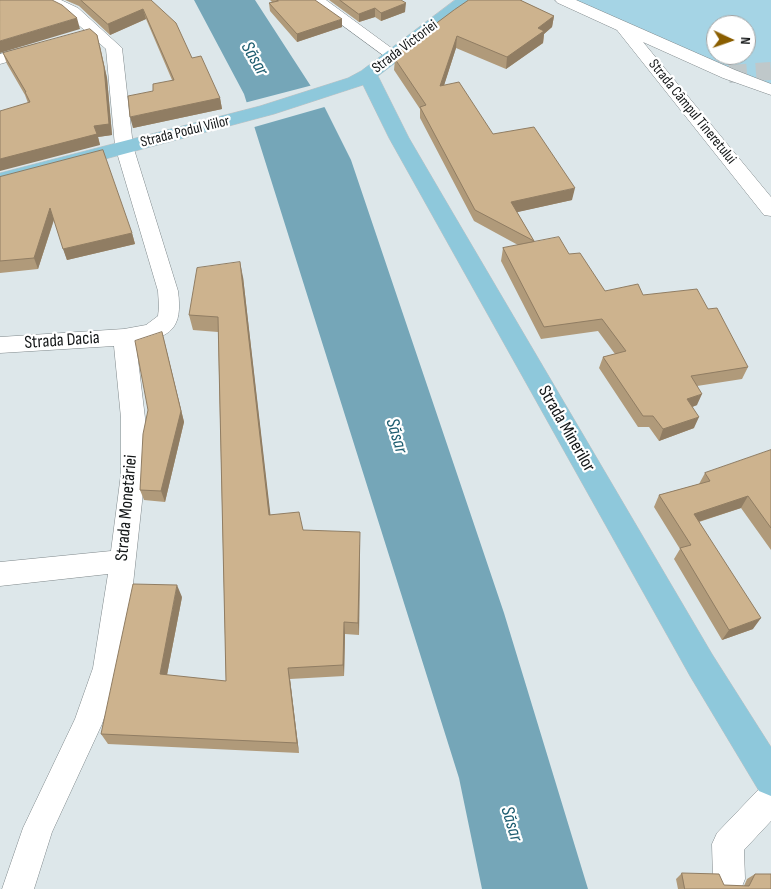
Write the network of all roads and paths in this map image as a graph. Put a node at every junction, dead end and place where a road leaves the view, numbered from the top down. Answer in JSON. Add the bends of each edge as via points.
{"nodes":[{"id":1,"x":48,"y":0,"type":"edge"},
{"id":2,"x":316,"y":0,"type":"edge"},
{"id":3,"x":464,"y":0,"type":"edge"},
{"id":4,"x":563,"y":0,"type":"edge"},
{"id":5,"x":622,"y":26,"type":"junction"},
{"id":6,"x":96,"y":32,"type":"junction"},
{"id":7,"x":77,"y":38,"type":"edge"},
{"id":8,"x":48,"y":46,"type":"edge"},
{"id":9,"x":393,"y":55,"type":"junction"},
{"id":10,"x":0,"y":60,"type":"edge"},
{"id":11,"x":368,"y":75,"type":"junction"},
{"id":12,"x":771,"y":90,"type":"edge"},
{"id":13,"x":124,"y":146,"type":"junction"},
{"id":14,"x":0,"y":180,"type":"edge"},
{"id":15,"x":768,"y":203,"type":"edge"},
{"id":16,"x":124,"y":337,"type":"junction"},
{"id":17,"x":0,"y":345,"type":"edge"},
{"id":18,"x":122,"y":561,"type":"junction"},
{"id":19,"x":0,"y":574,"type":"edge"},
{"id":20,"x":771,"y":778,"type":"edge"},
{"id":21,"x":771,"y":799,"type":"edge"},
{"id":22,"x":729,"y":879,"type":"dead end"},
{"id":23,"x":12,"y":887,"type":"edge"}],
"edges":[{"from":1,"to":6,"type":"street","via":[[72,11]]},
{"from":2,"to":9,"type":"street"},
{"from":3,"to":9,"type":"main road","name":"Strada Victoriei"},
{"from":4,"to":5,"type":"street","name":"Strada Câmpul Tineretului"},
{"from":5,"to":12,"type":"street","name":"Strada Câmpul Tineretului"},
{"from":5,"to":15,"type":"street","name":"Strada Câmpul Tineretului"},
{"from":6,"to":7,"type":"street"},
{"from":6,"to":13,"type":"street","via":[[114,48]]},
{"from":8,"to":10,"type":"street"},
{"from":9,"to":11,"type":"main road","name":"Strada Victoriei"},
{"from":11,"to":13,"type":"main road","name":"Strada Podul Viilor","via":[[338,88],[246,117]]},
{"from":11,"to":20,"type":"main road","name":"Strada Minerilor","via":[[445,220],[701,665]]},
{"from":13,"to":14,"type":"main road","name":"Strada Podul Viilor"},
{"from":13,"to":16,"type":"street","via":[[170,307],[168,320],[152,332]]},
{"from":16,"to":17,"type":"street","name":"Strada Dacia"},
{"from":16,"to":18,"type":"street","name":"Strada Monetăriei","via":[[133,418],[133,474]]},
{"from":18,"to":19,"type":"street"},
{"from":18,"to":23,"type":"street","name":"Strada Monetăriei","via":[[107,668],[88,724]]},
{"from":21,"to":22,"type":"street","via":[[728,844]]}]}
